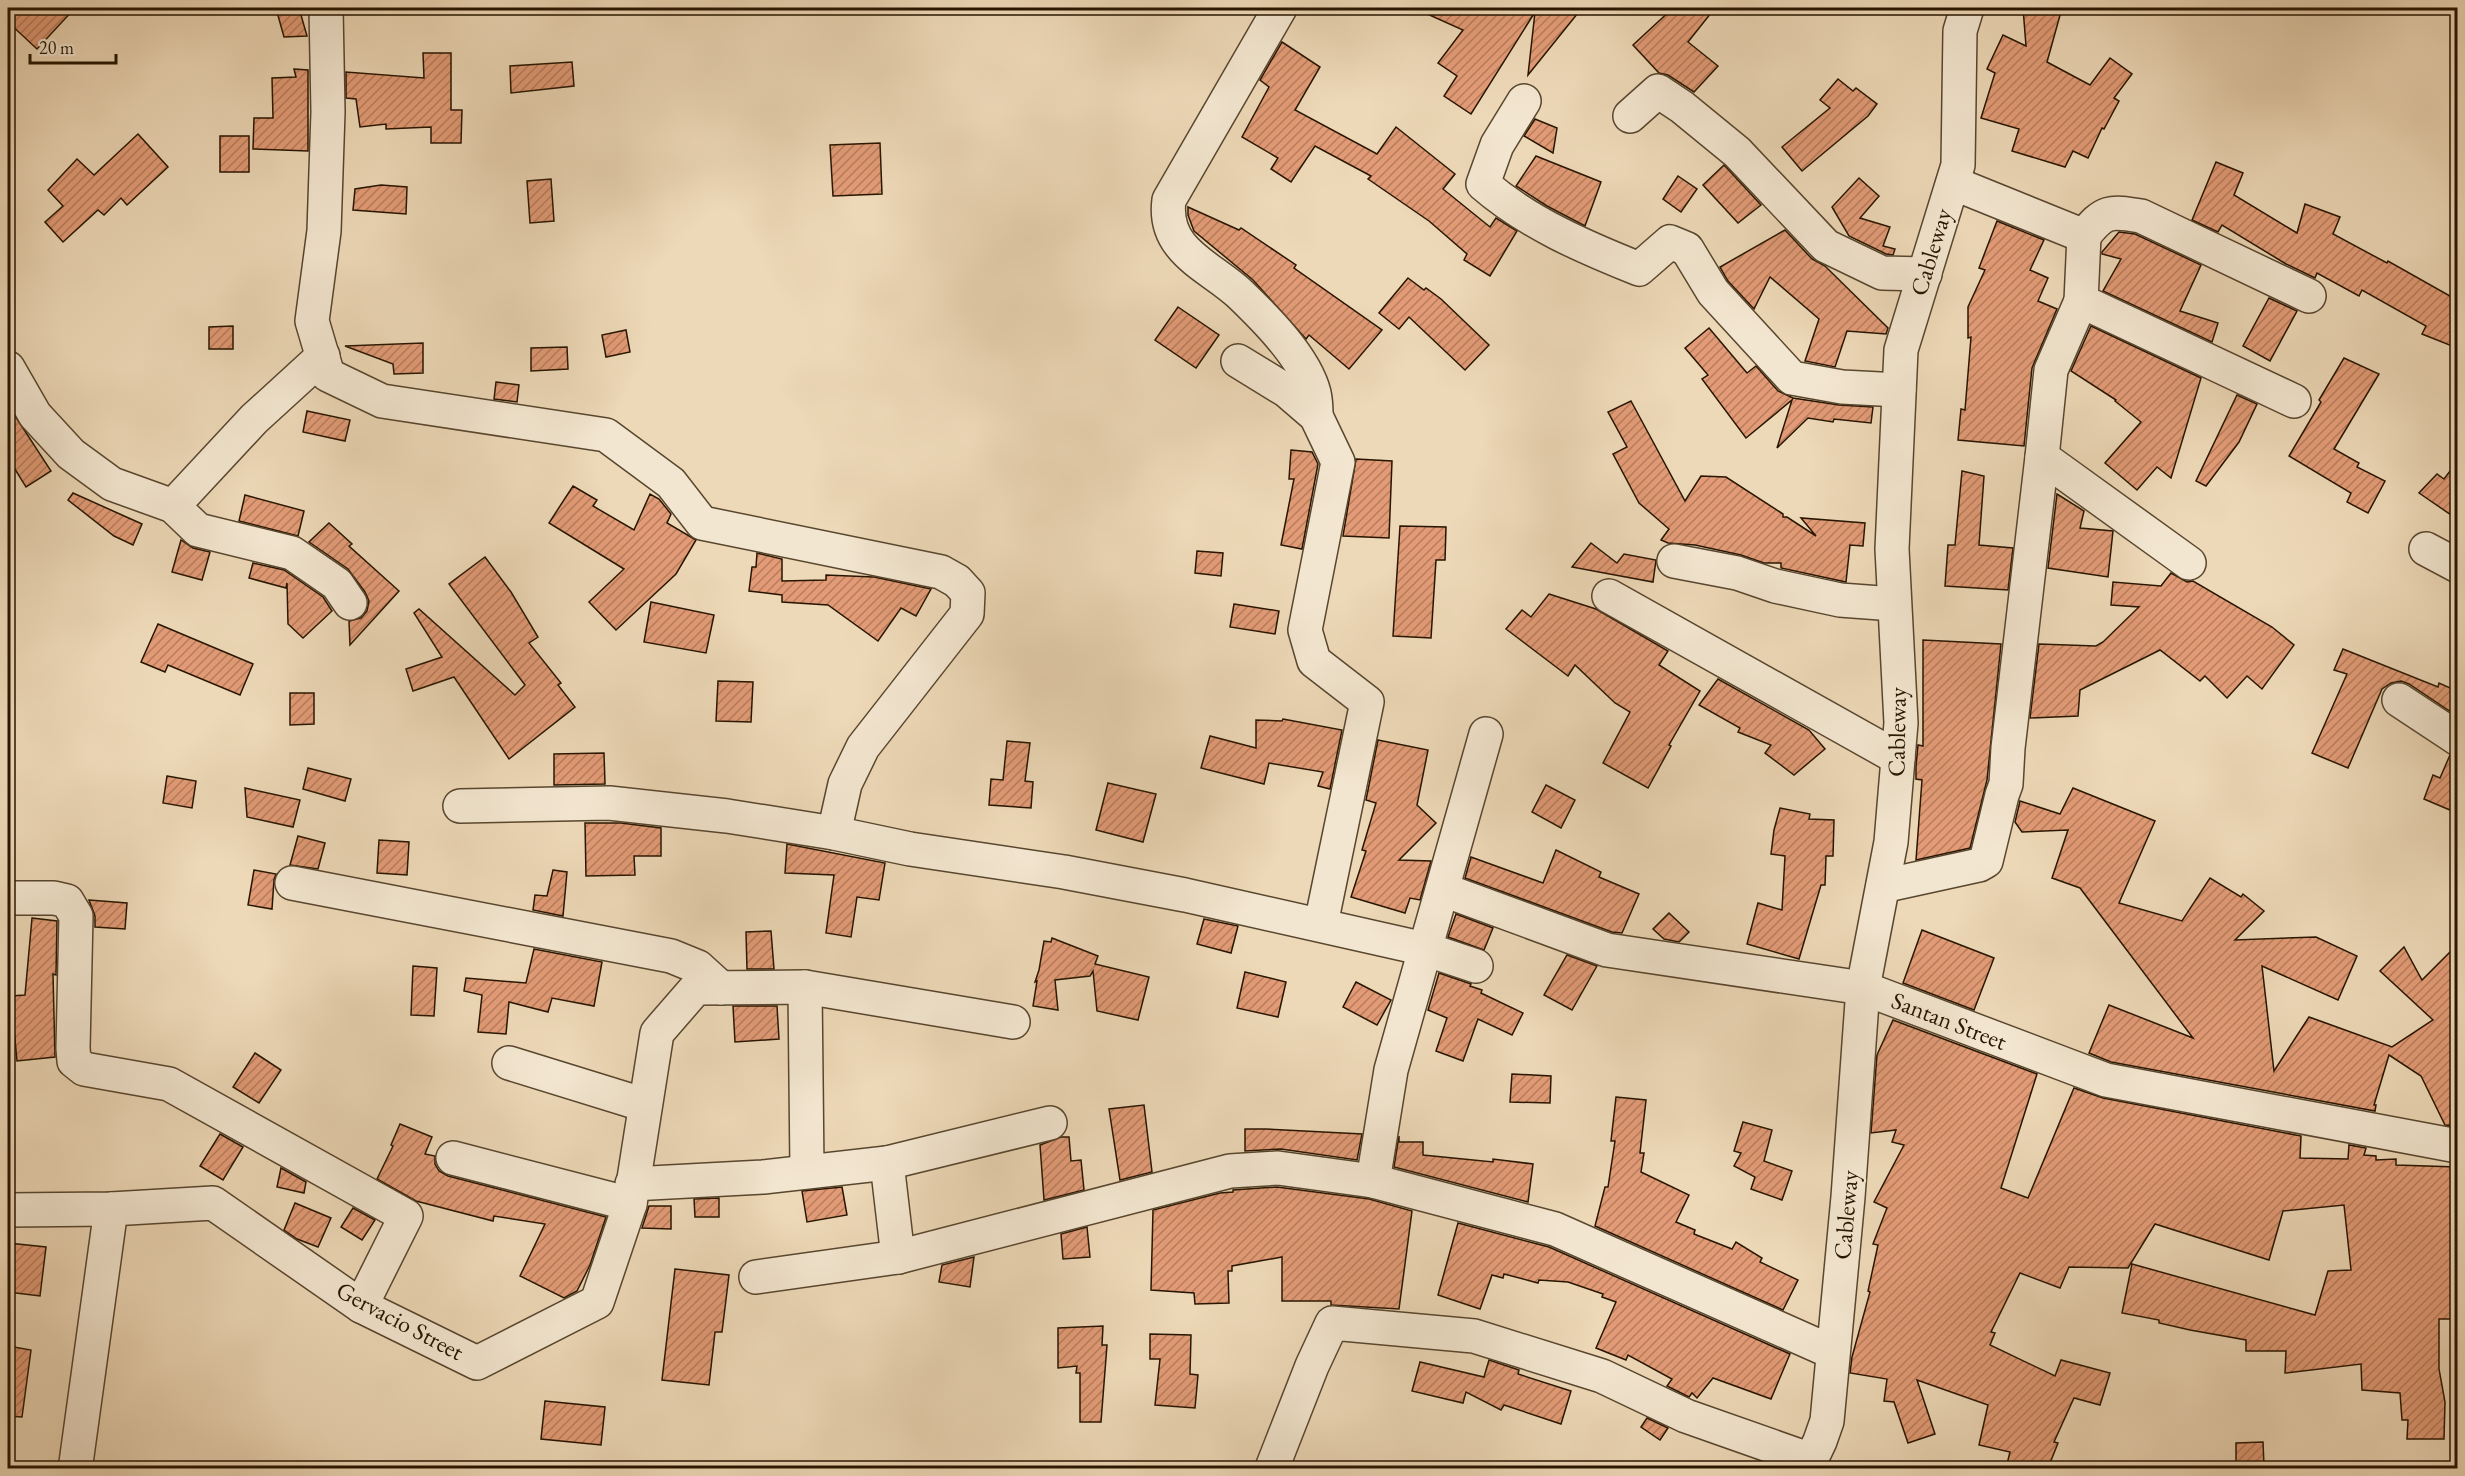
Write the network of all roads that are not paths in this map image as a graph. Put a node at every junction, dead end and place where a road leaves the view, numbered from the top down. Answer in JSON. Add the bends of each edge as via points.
{"nodes":[{"id":1,"x":326,"y":8,"type":"edge"},
{"id":2,"x":1280,"y":8,"type":"edge"},
{"id":3,"x":1967,"y":8,"type":"edge"},
{"id":4,"x":1524,"y":101,"type":"dead end"},
{"id":5,"x":1630,"y":116,"type":"dead end"},
{"id":6,"x":1953,"y":183,"type":"junction"},
{"id":7,"x":2084,"y":236,"type":"junction"},
{"id":8,"x":1924,"y":274,"type":"junction"},
{"id":9,"x":2309,"y":296,"type":"dead end"},
{"id":10,"x":2080,"y":301,"type":"junction"},
{"id":11,"x":323,"y":357,"type":"junction"},
{"id":12,"x":1238,"y":361,"type":"dead end"},
{"id":13,"x":8,"y":368,"type":"edge"},
{"id":14,"x":1899,"y":390,"type":"junction"},
{"id":15,"x":2294,"y":401,"type":"dead end"},
{"id":16,"x":1316,"y":416,"type":"junction"},
{"id":17,"x":2042,"y":458,"type":"junction"},
{"id":18,"x":173,"y":506,"type":"junction"},
{"id":19,"x":2426,"y":549,"type":"dead end"},
{"id":20,"x":1674,"y":561,"type":"dead end"},
{"id":21,"x":2189,"y":562,"type":"dead end"},
{"id":22,"x":2457,"y":566,"type":"edge"},
{"id":23,"x":1609,"y":596,"type":"dead end"},
{"id":24,"x":350,"y":603,"type":"dead end"},
{"id":25,"x":1894,"y":604,"type":"junction"},
{"id":26,"x":2399,"y":700,"type":"dead end"},
{"id":27,"x":1486,"y":734,"type":"dead end"},
{"id":28,"x":2457,"y":739,"type":"edge"},
{"id":29,"x":1898,"y":758,"type":"junction"},
{"id":30,"x":460,"y":806,"type":"dead end"},
{"id":31,"x":834,"y":833,"type":"junction"},
{"id":32,"x":292,"y":883,"type":"dead end"},
{"id":33,"x":1882,"y":886,"type":"junction"},
{"id":34,"x":1444,"y":890,"type":"junction"},
{"id":35,"x":8,"y":898,"type":"edge"},
{"id":36,"x":1321,"y":924,"type":"junction"},
{"id":37,"x":1425,"y":949,"type":"junction"},
{"id":38,"x":1476,"y":966,"type":"dead end"},
{"id":39,"x":805,"y":987,"type":"junction"},
{"id":40,"x":721,"y":988,"type":"junction"},
{"id":41,"x":1863,"y":988,"type":"junction"},
{"id":42,"x":1013,"y":1022,"type":"dead end"},
{"id":43,"x":509,"y":1063,"type":"dead end"},
{"id":44,"x":645,"y":1105,"type":"junction"},
{"id":45,"x":1050,"y":1123,"type":"dead end"},
{"id":46,"x":2457,"y":1144,"type":"edge"},
{"id":47,"x":453,"y":1158,"type":"dead end"},
{"id":48,"x":887,"y":1163,"type":"junction"},
{"id":49,"x":807,"y":1170,"type":"junction"},
{"id":50,"x":1373,"y":1181,"type":"junction"},
{"id":51,"x":631,"y":1194,"type":"junction"},
{"id":52,"x":111,"y":1209,"type":"junction"},
{"id":53,"x":8,"y":1210,"type":"edge"},
{"id":54,"x":898,"y":1257,"type":"junction"},
{"id":55,"x":756,"y":1278,"type":"dead end"},
{"id":56,"x":361,"y":1305,"type":"junction"},
{"id":57,"x":1832,"y":1352,"type":"junction"},
{"id":58,"x":76,"y":1463,"type":"dead end"},
{"id":59,"x":1272,"y":1468,"type":"edge"}],
"edges":[{"from":1,"to":11,"type":"street","via":[[324,231],[312,321]]},
{"from":2,"to":16,"type":"street","via":[[1169,200],[1168,208],[1176,239],[1188,255],[1239,293],[1285,341],[1306,371]]},
{"from":3,"to":6,"type":"street","name":"Cableway","via":[[1960,31],[1958,165]]},
{"from":4,"to":14,"type":"street","via":[[1497,145],[1483,184],[1506,204],[1578,244],[1639,269],[1670,242],[1687,249],[1713,292],[1792,378],[1842,387]]},
{"from":5,"to":8,"type":"street","via":[[1658,91],[1737,152],[1826,246],[1882,273]]},
{"from":6,"to":7,"type":"street"},
{"from":6,"to":8,"type":"street","name":"Cableway"},
{"from":7,"to":9,"type":"street","via":[[2098,219],[2116,212],[2141,216]]},
{"from":7,"to":10,"type":"street"},
{"from":8,"to":14,"type":"street","name":"Cableway","via":[[1901,350]]},
{"from":10,"to":15,"type":"street"},
{"from":10,"to":17,"type":"street","via":[[2051,370]]},
{"from":11,"to":18,"type":"street","via":[[254,419]]},
{"from":11,"to":31,"type":"street","via":[[328,375],[382,400],[606,435],[671,483],[702,523],[941,572],[957,581],[968,593],[966,614],[863,747],[845,784]]},
{"from":12,"to":16,"type":"street","via":[[1287,391]]},
{"from":13,"to":18,"type":"street","via":[[35,416],[71,454],[112,484]]},
{"from":14,"to":25,"type":"street","name":"Cableway","via":[[1892,549]]},
{"from":16,"to":36,"type":"street","via":[[1338,462],[1305,630],[1314,661],[1367,702]]},
{"from":17,"to":21,"type":"street"},
{"from":17,"to":33,"type":"street","via":[[2006,784],[1986,861]]},
{"from":18,"to":24,"type":"street","via":[[198,530],[292,553],[337,584]]},
{"from":19,"to":22,"type":"street"},
{"from":20,"to":25,"type":"street","via":[[1840,600]]},
{"from":23,"to":29,"type":"street"},
{"from":25,"to":29,"type":"street","name":"Cableway","via":[[1901,723]]},
{"from":26,"to":28,"type":"street"},
{"from":27,"to":34,"type":"street"},
{"from":29,"to":33,"type":"street","name":"Cableway","via":[[1891,842]]},
{"from":30,"to":31,"type":"street","via":[[609,803]]},
{"from":31,"to":36,"type":"street","via":[[910,849],[1064,872]]},
{"from":32,"to":40,"type":"street","via":[[671,956],[698,968]]},
{"from":33,"to":41,"type":"street","name":"Cableway"},
{"from":34,"to":37,"type":"street"},
{"from":34,"to":41,"type":"street","name":"Santan Street","via":[[1607,950]]},
{"from":35,"to":56,"type":"street","via":[[67,901],[76,916],[73,1048],[74,1061],[84,1069],[169,1084],[406,1216]]},
{"from":36,"to":37,"type":"street"},
{"from":37,"to":38,"type":"street"},
{"from":37,"to":50,"type":"street","via":[[1391,1070]]},
{"from":39,"to":40,"type":"street"},
{"from":39,"to":42,"type":"street"},
{"from":39,"to":49,"type":"street"},
{"from":40,"to":44,"type":"street","name":"Gervacio Street","via":[[696,988],[657,1033]]},
{"from":41,"to":46,"type":"street","name":"Santan Street","via":[[2106,1080]]},
{"from":41,"to":57,"type":"street","name":"Cableway"},
{"from":43,"to":44,"type":"street"},
{"from":44,"to":51,"type":"street","name":"Gervacio Street"},
{"from":45,"to":48,"type":"street"},
{"from":47,"to":51,"type":"street"},
{"from":48,"to":49,"type":"street"},
{"from":48,"to":54,"type":"street"},
{"from":49,"to":51,"type":"street"},
{"from":50,"to":54,"type":"street","via":[[1278,1168],[1230,1171]]},
{"from":50,"to":57,"type":"street","via":[[1555,1229]]},
{"from":51,"to":56,"type":"street","name":"Gervacio Street","via":[[597,1302],[477,1363]]},
{"from":52,"to":53,"type":"street","name":"Gervacio Street"},
{"from":52,"to":56,"type":"street","name":"Gervacio Street","via":[[213,1203]]},
{"from":52,"to":58,"type":"street"},
{"from":54,"to":55,"type":"street"},
{"from":57,"to":59,"type":"street","name":"Cableway","via":[[1827,1420],[1811,1460],[1686,1416],[1602,1376],[1474,1335],[1332,1323]]}]}
